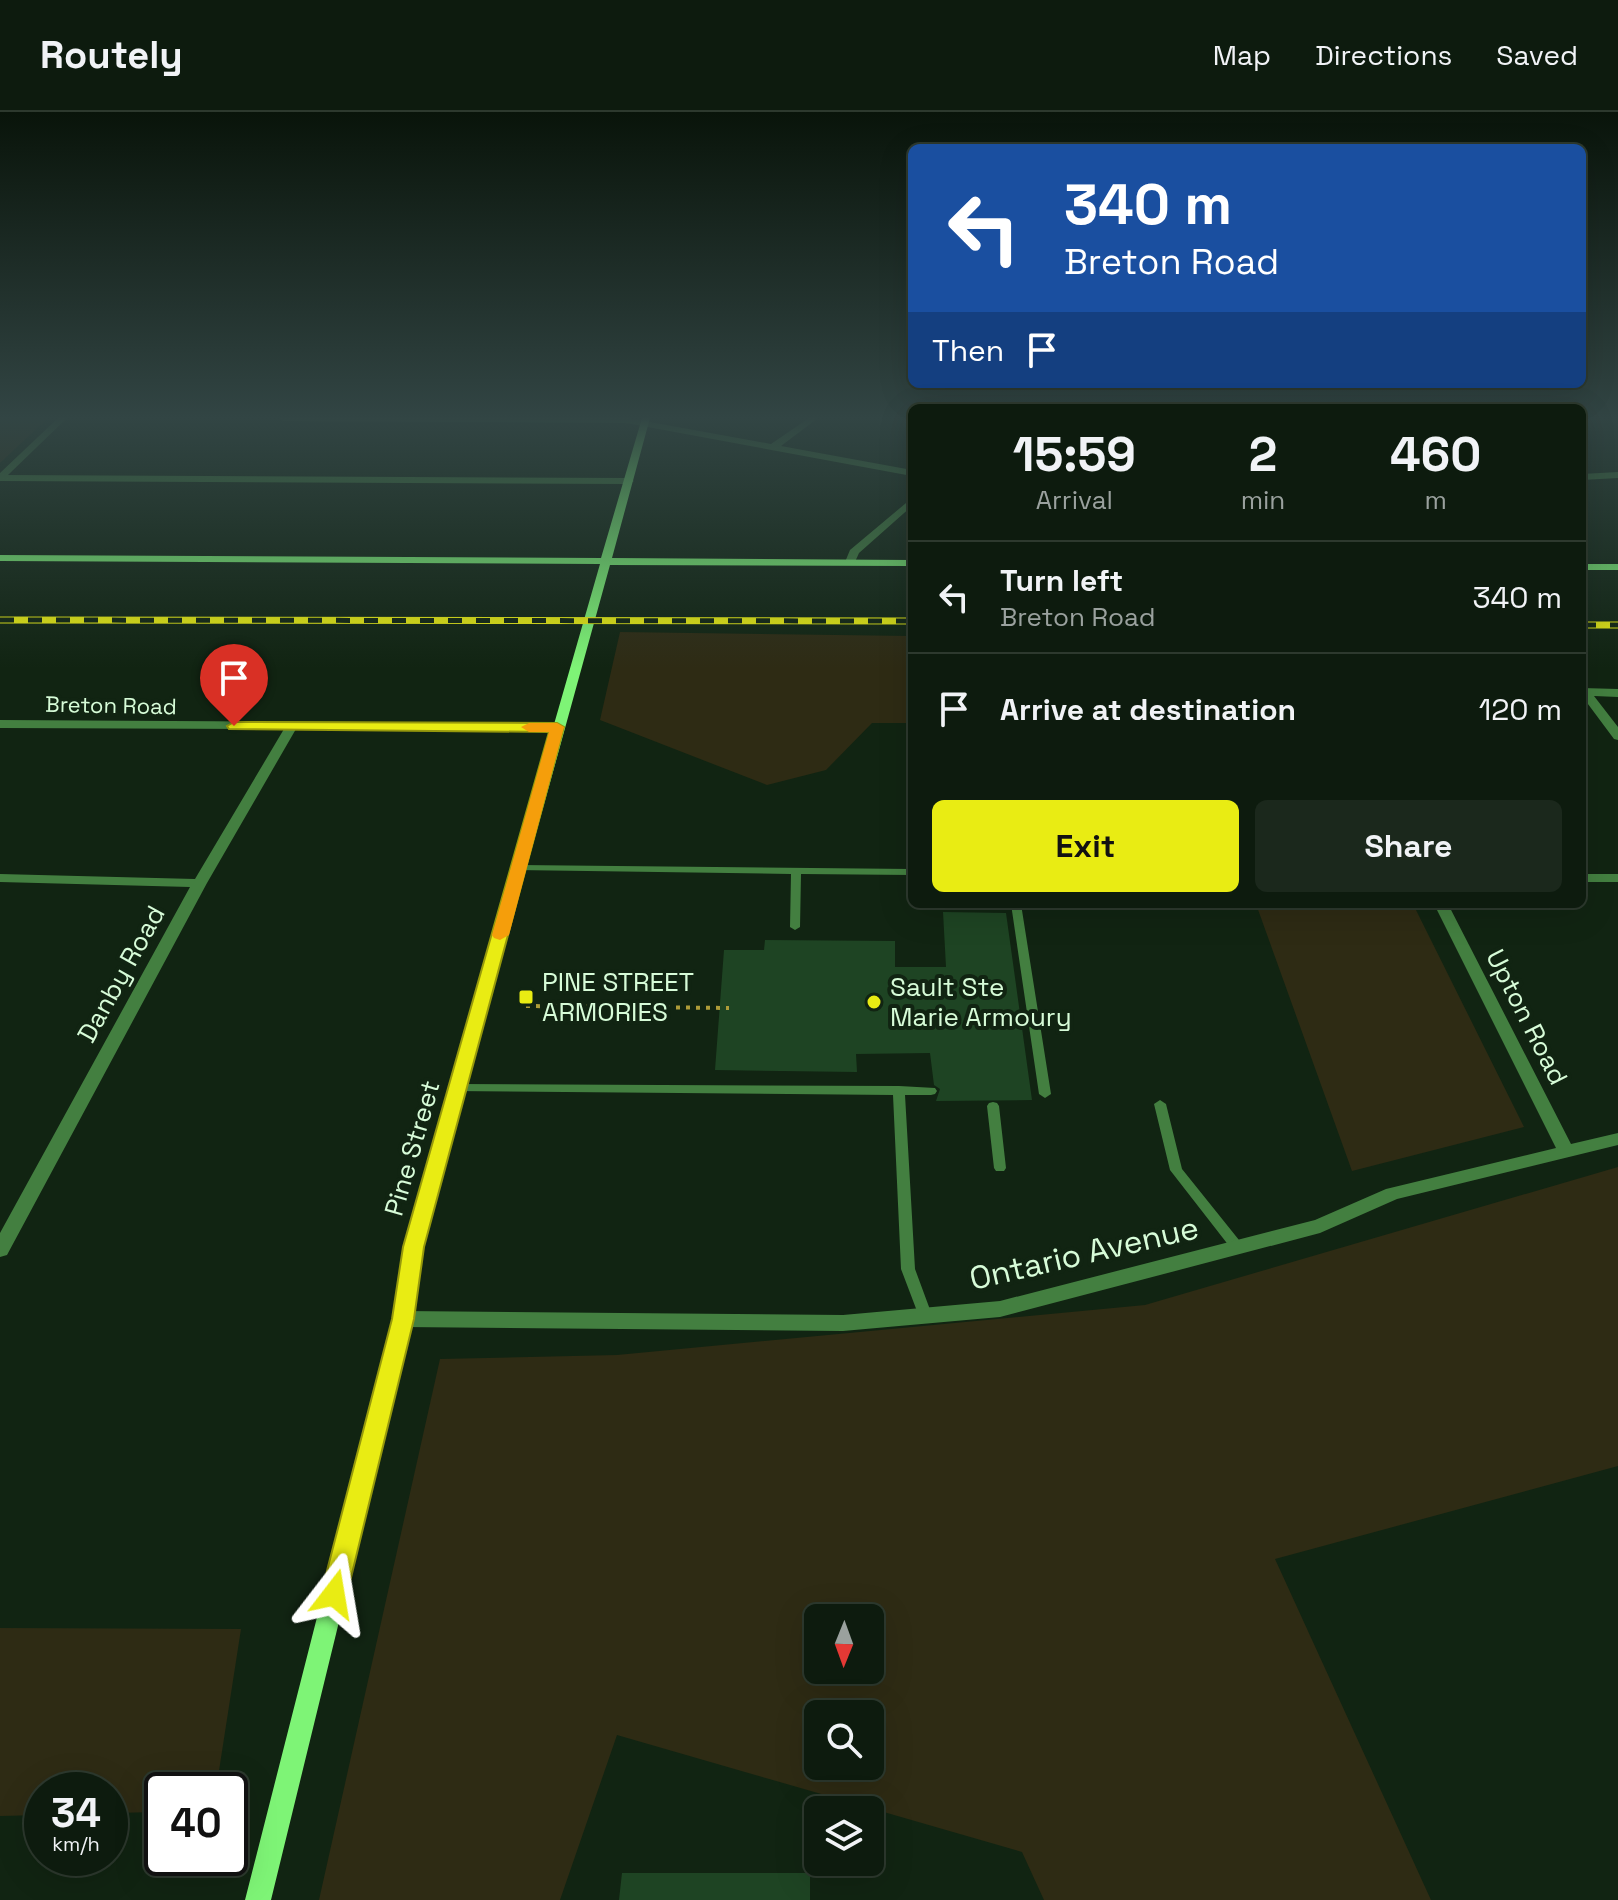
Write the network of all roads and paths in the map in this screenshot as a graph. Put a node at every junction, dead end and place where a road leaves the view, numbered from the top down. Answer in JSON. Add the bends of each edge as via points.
{"nodes":[{"id":1,"x":623,"y":501,"type":"edge"},
{"id":2,"x":908,"y":505,"type":"edge"},
{"id":3,"x":0,"y":558,"type":"edge"},
{"id":4,"x":606,"y":561,"type":"junction"},
{"id":5,"x":850,"y":562,"type":"junction"},
{"id":6,"x":908,"y":563,"type":"edge"},
{"id":7,"x":1586,"y":567,"type":"edge"},
{"id":8,"x":1618,"y":567,"type":"edge"},
{"id":9,"x":1586,"y":692,"type":"edge"},
{"id":10,"x":1618,"y":693,"type":"edge"},
{"id":11,"x":1586,"y":696,"type":"edge"},
{"id":12,"x":0,"y":724,"type":"edge"},
{"id":13,"x":292,"y":726,"type":"junction"},
{"id":14,"x":557,"y":727,"type":"junction"},
{"id":15,"x":1618,"y":736,"type":"edge"},
{"id":16,"x":519,"y":868,"type":"junction"},
{"id":17,"x":796,"y":870,"type":"junction"},
{"id":18,"x":908,"y":872,"type":"edge"},
{"id":19,"x":0,"y":878,"type":"edge"},
{"id":20,"x":1586,"y":878,"type":"edge"},
{"id":21,"x":1618,"y":878,"type":"edge"},
{"id":22,"x":200,"y":883,"type":"junction"},
{"id":23,"x":1017,"y":908,"type":"edge"},
{"id":24,"x":1443,"y":908,"type":"edge"},
{"id":25,"x":795,"y":927,"type":"dead end"},
{"id":26,"x":526,"y":1006,"type":"dead end"},
{"id":27,"x":729,"y":1008,"type":"dead end"},
{"id":28,"x":457,"y":1088,"type":"junction"},
{"id":29,"x":899,"y":1090,"type":"junction"},
{"id":30,"x":931,"y":1091,"type":"dead end"},
{"id":31,"x":1045,"y":1094,"type":"dead end"},
{"id":32,"x":1160,"y":1104,"type":"dead end"},
{"id":33,"x":993,"y":1106,"type":"dead end"},
{"id":34,"x":1618,"y":1139,"type":"edge"},
{"id":35,"x":1567,"y":1153,"type":"junction"},
{"id":36,"x":1000,"y":1168,"type":"dead end"},
{"id":37,"x":1238,"y":1248,"type":"junction"},
{"id":38,"x":0,"y":1250,"type":"edge"},
{"id":39,"x":925,"y":1315,"type":"junction"},
{"id":40,"x":403,"y":1319,"type":"junction"},
{"id":41,"x":258,"y":1900,"type":"edge"}],
"edges":[{"from":1,"to":4,"type":"street","name":"Pine Street"},
{"from":2,"to":5,"type":"street","via":[[854,552]]},
{"from":3,"to":4,"type":"street"},
{"from":4,"to":5,"type":"street"},
{"from":4,"to":14,"type":"street","name":"Pine Street"},
{"from":5,"to":6,"type":"street"},
{"from":7,"to":8,"type":"street"},
{"from":9,"to":10,"type":"street"},
{"from":11,"to":15,"type":"street"},
{"from":12,"to":13,"type":"street","name":"Breton Road"},
{"from":13,"to":14,"type":"street","name":"Breton Road"},
{"from":13,"to":22,"type":"street","name":"Danby Road"},
{"from":14,"to":16,"type":"street","name":"Pine Street"},
{"from":16,"to":17,"type":"lane"},
{"from":16,"to":28,"type":"street","name":"Pine Street"},
{"from":17,"to":18,"type":"lane"},
{"from":17,"to":25,"type":"lane"},
{"from":19,"to":22,"type":"street"},
{"from":20,"to":21,"type":"street"},
{"from":22,"to":38,"type":"street","name":"Danby Road"},
{"from":23,"to":31,"type":"lane"},
{"from":24,"to":35,"type":"street","name":"Upton Road"},
{"from":26,"to":27,"type":"path"},
{"from":28,"to":29,"type":"lane"},
{"from":28,"to":40,"type":"street","name":"Pine Street","via":[[413,1247]]},
{"from":29,"to":30,"type":"lane"},
{"from":29,"to":39,"type":"lane","via":[[908,1269]]},
{"from":32,"to":37,"type":"lane","via":[[1176,1170]]},
{"from":33,"to":36,"type":"lane"},
{"from":34,"to":35,"type":"street","name":"Ontario Avenue"},
{"from":35,"to":37,"type":"street","name":"Ontario Avenue","via":[[1392,1194],[1320,1226]]},
{"from":37,"to":39,"type":"street","name":"Ontario Avenue","via":[[1000,1309]]},
{"from":39,"to":40,"type":"street","name":"Ontario Avenue","via":[[843,1323]]},
{"from":40,"to":41,"type":"street","name":"Pine Street"}]}
